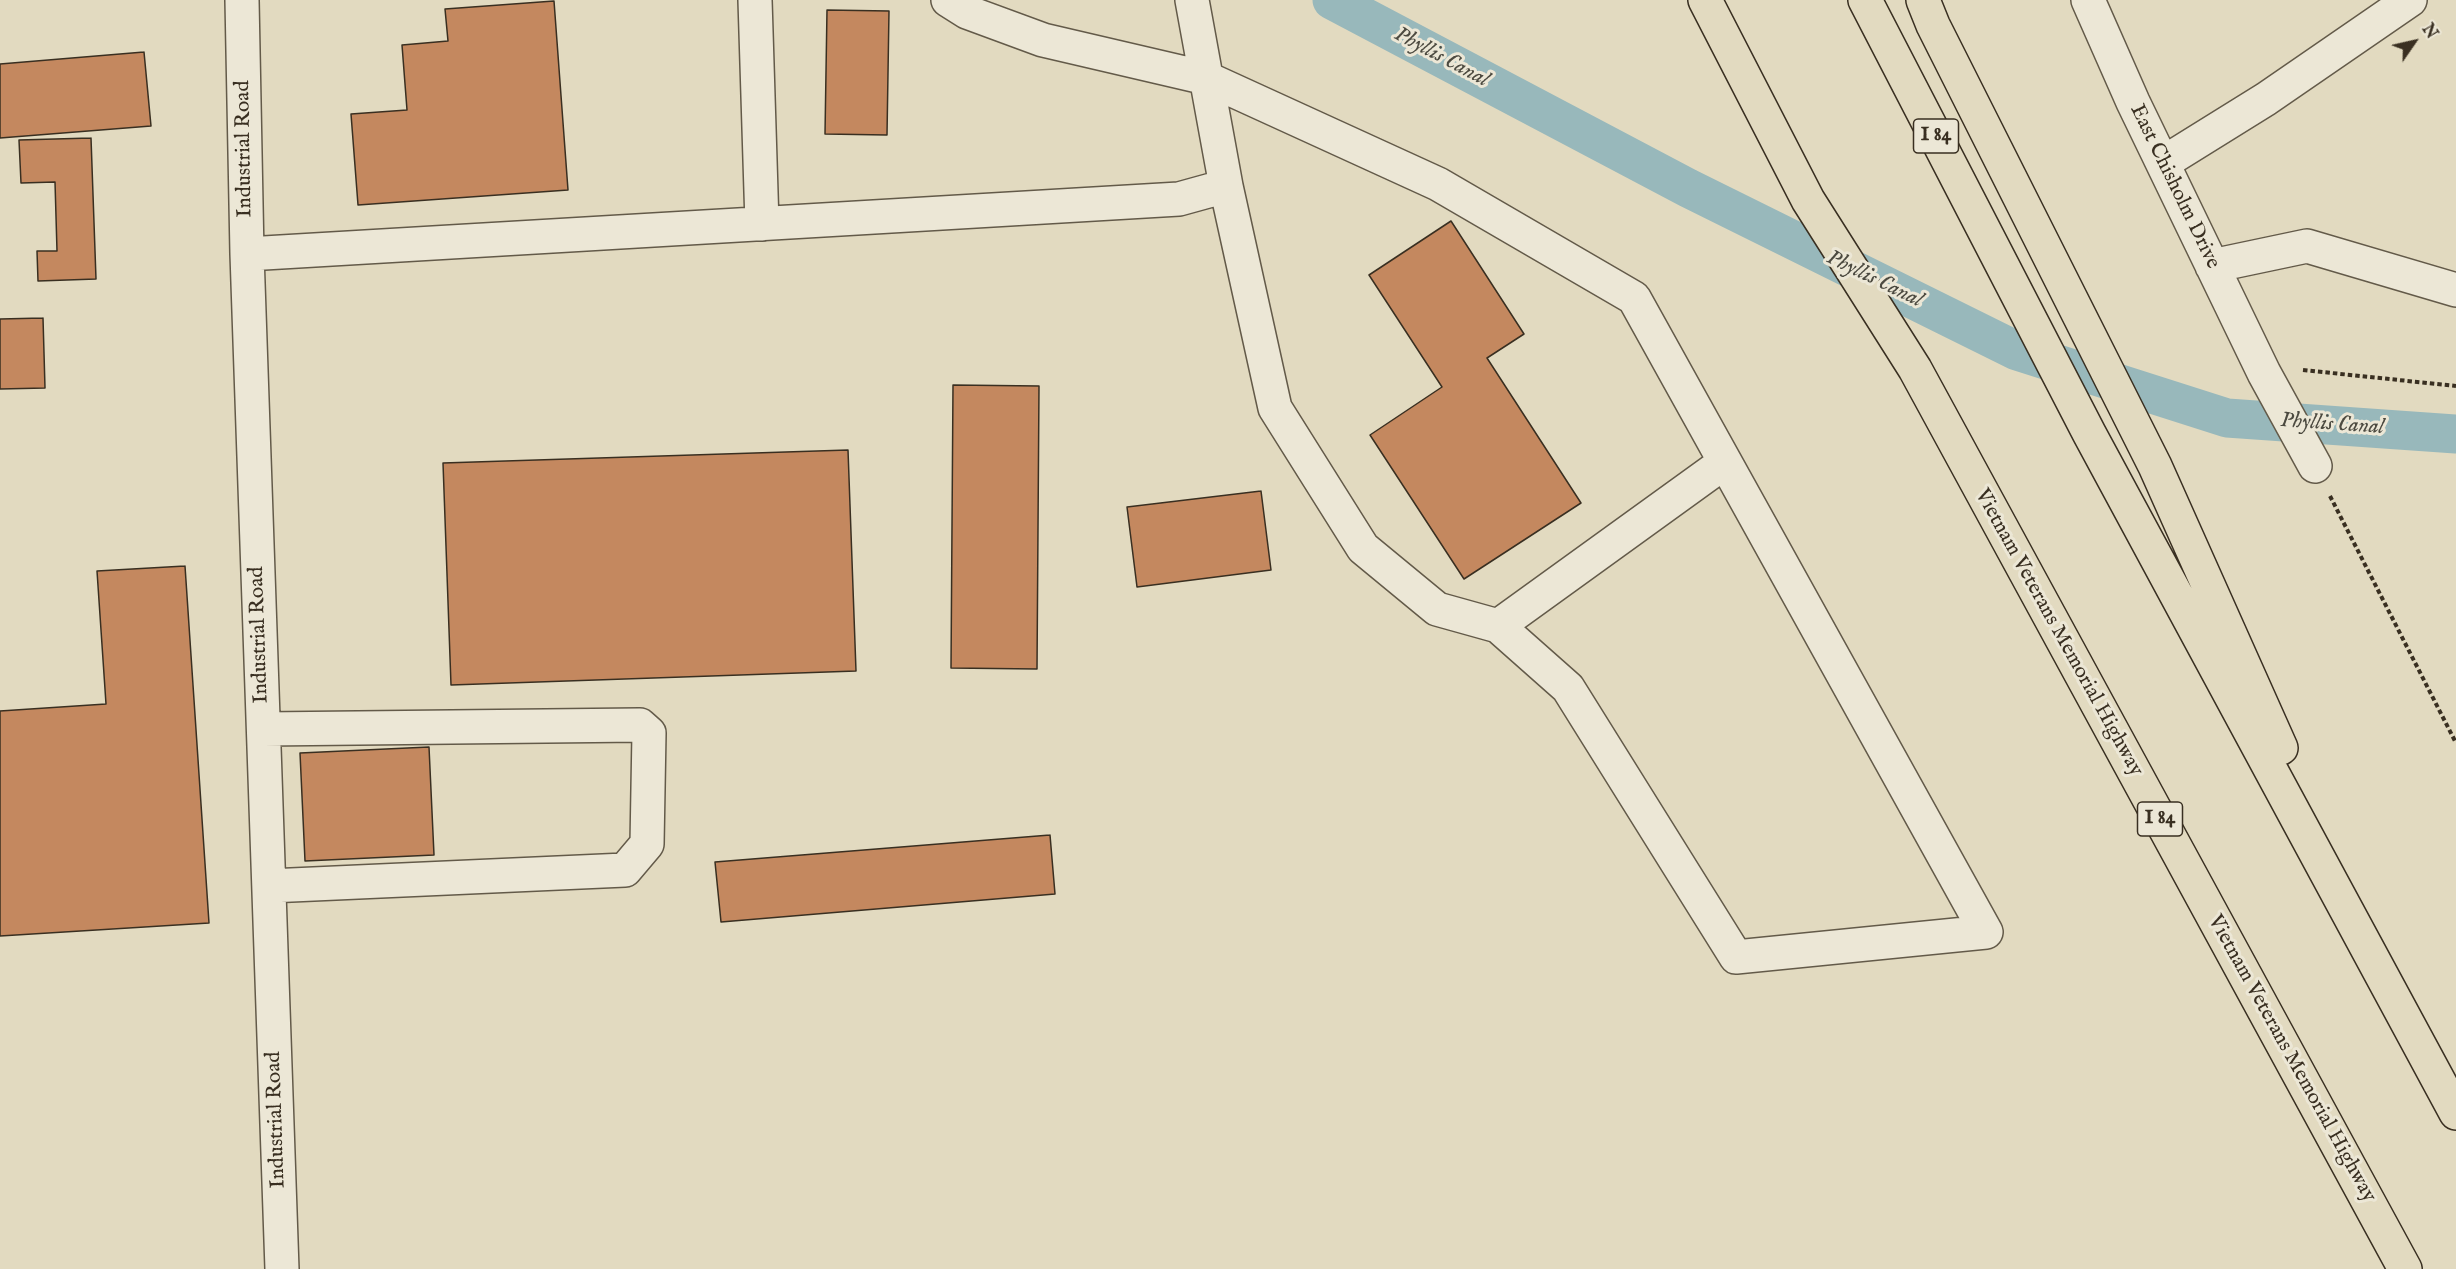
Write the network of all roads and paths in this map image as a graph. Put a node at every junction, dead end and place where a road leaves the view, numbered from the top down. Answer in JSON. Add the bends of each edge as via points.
{"nodes":[{"id":1,"x":242,"y":0,"type":"edge"},
{"id":2,"x":755,"y":0,"type":"edge"},
{"id":3,"x":948,"y":0,"type":"edge"},
{"id":4,"x":1192,"y":0,"type":"edge"},
{"id":5,"x":1682,"y":0,"type":"edge"},
{"id":6,"x":1705,"y":0,"type":"edge"},
{"id":7,"x":1865,"y":0,"type":"edge"},
{"id":8,"x":1923,"y":0,"type":"edge"},
{"id":9,"x":2088,"y":0,"type":"edge"},
{"id":10,"x":2410,"y":0,"type":"edge"},
{"id":11,"x":1206,"y":78,"type":"junction"},
{"id":12,"x":2163,"y":163,"type":"junction"},
{"id":13,"x":1226,"y":186,"type":"junction"},
{"id":14,"x":1808,"y":200,"type":"junction"},
{"id":15,"x":762,"y":224,"type":"junction"},
{"id":16,"x":248,"y":254,"type":"junction"},
{"id":17,"x":2212,"y":266,"type":"junction"},
{"id":18,"x":2456,"y":290,"type":"edge"},
{"id":19,"x":2263,"y":369,"type":"junction"},
{"id":20,"x":2456,"y":386,"type":"edge"},
{"id":21,"x":1725,"y":462,"type":"junction"},
{"id":22,"x":2315,"y":466,"type":"joint"},
{"id":23,"x":1498,"y":627,"type":"junction"},
{"id":24,"x":264,"y":729,"type":"junction"},
{"id":25,"x":2456,"y":743,"type":"edge"},
{"id":26,"x":269,"y":886,"type":"junction"},
{"id":27,"x":2390,"y":991,"type":"junction"},
{"id":28,"x":2456,"y":1113,"type":"edge"},
{"id":29,"x":282,"y":1269,"type":"edge"},
{"id":30,"x":2405,"y":1269,"type":"edge"}],
"edges":[{"from":1,"to":16,"type":"street","name":"Industrial Road"},
{"from":2,"to":15,"type":"street"},
{"from":3,"to":11,"type":"street","via":[[967,12],[1043,40]]},
{"from":4,"to":11,"type":"street"},
{"from":5,"to":14,"type":"highway"},
{"from":6,"to":14,"type":"highway","name":"Vietnam Veterans Memorial Highway","number":"I 84"},
{"from":7,"to":27,"type":"highway","number":"I 84","via":[[2089,433]]},
{"from":8,"to":27,"type":"highway","via":[[2155,466]]},
{"from":9,"to":12,"type":"street","name":"East Chisholm Drive"},
{"from":10,"to":12,"type":"street","via":[[2266,99]]},
{"from":11,"to":13,"type":"street"},
{"from":11,"to":21,"type":"street","via":[[1438,184],[1634,298]]},
{"from":12,"to":17,"type":"street","name":"East Chisholm Drive"},
{"from":13,"to":15,"type":"street","via":[[1179,199]]},
{"from":13,"to":23,"type":"street","via":[[1275,408],[1363,548],[1437,609]]},
{"from":14,"to":30,"type":"highway","name":"Vietnam Veterans Memorial Highway","number":"I 84","via":[[1915,369]]},
{"from":15,"to":16,"type":"street"},
{"from":16,"to":24,"type":"street","name":"Industrial Road"},
{"from":17,"to":18,"type":"street","via":[[2307,246]]},
{"from":17,"to":19,"type":"street","name":"East Chisholm Drive"},
{"from":19,"to":20,"type":"path"},
{"from":19,"to":22,"type":"street","name":"East Chisholm Drive"},
{"from":21,"to":23,"type":"street"},
{"from":21,"to":23,"type":"street","via":[[1986,932],[1736,957],[1568,688]]},
{"from":22,"to":25,"type":"path"},
{"from":24,"to":26,"type":"street","name":"Industrial Road"},
{"from":24,"to":26,"type":"street","via":[[640,725],[649,734],[647,844],[624,870]]},
{"from":26,"to":29,"type":"street","name":"Industrial Road"},
{"from":27,"to":28,"type":"highway","number":"I 84"}]}
